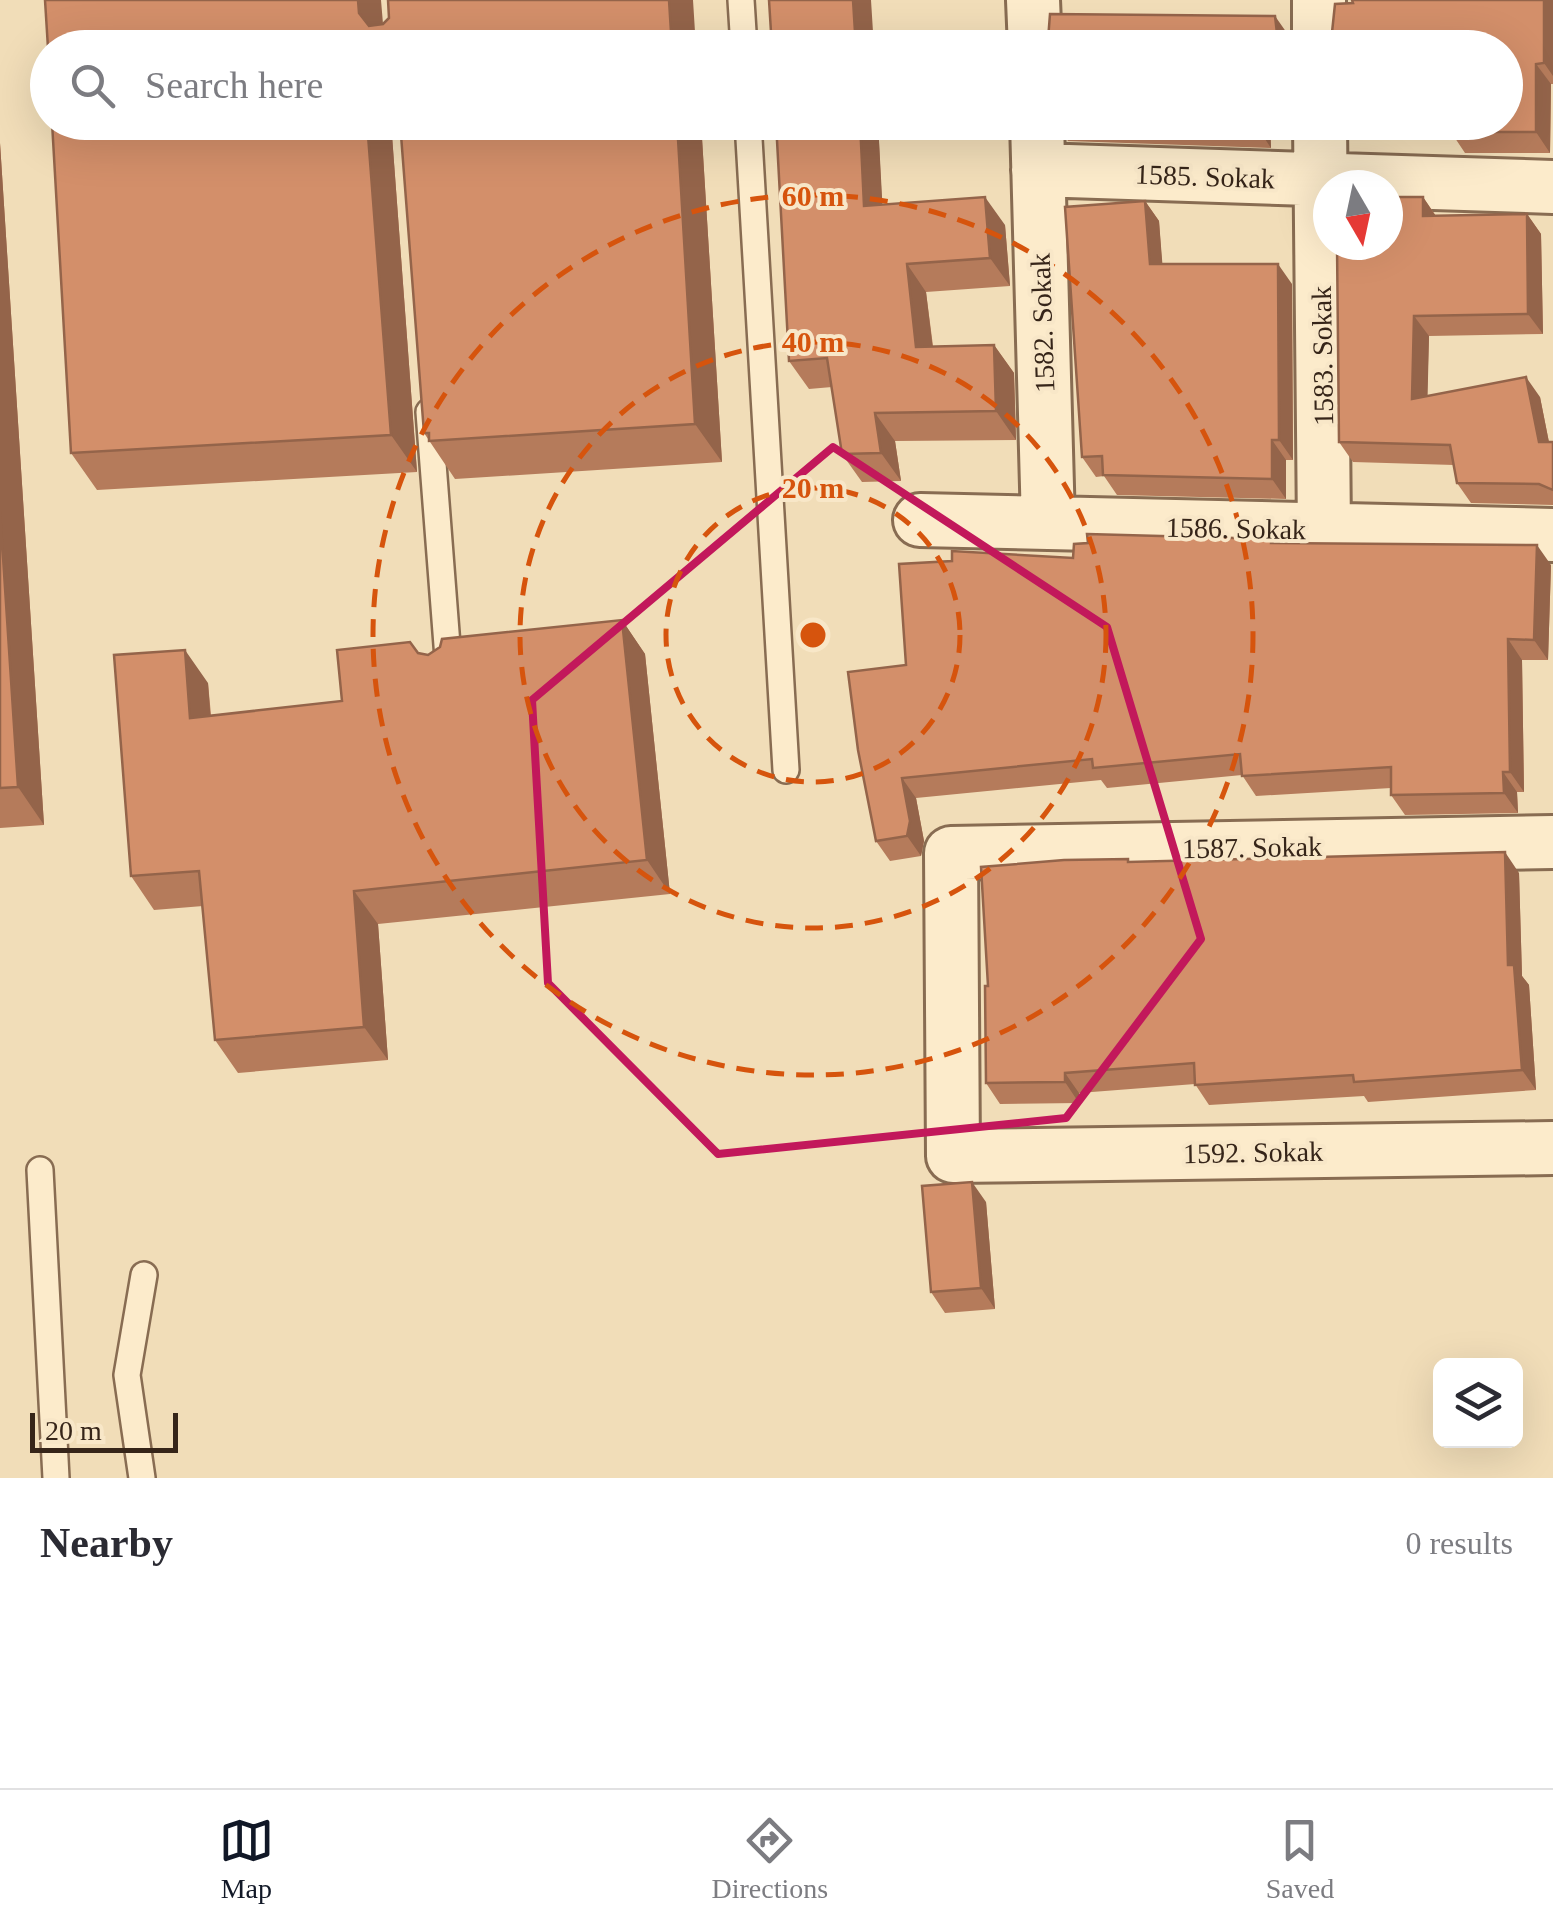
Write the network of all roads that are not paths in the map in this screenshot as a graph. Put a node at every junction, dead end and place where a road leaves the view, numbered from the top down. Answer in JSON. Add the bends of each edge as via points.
{"nodes":[{"id":1,"x":741,"y":0,"type":"edge"},
{"id":2,"x":1033,"y":0,"type":"edge"},
{"id":3,"x":1319,"y":0,"type":"edge"},
{"id":4,"x":743,"y":30,"type":"edge"},
{"id":5,"x":1034,"y":30,"type":"edge"},
{"id":6,"x":1319,"y":30,"type":"edge"},
{"id":7,"x":749,"y":140,"type":"edge"},
{"id":8,"x":1320,"y":140,"type":"edge"},
{"id":9,"x":1037,"y":146,"type":"edge"},
{"id":10,"x":1321,"y":170,"type":"edge"},
{"id":11,"x":1313,"y":179,"type":"edge"},
{"id":12,"x":1403,"y":182,"type":"edge"},
{"id":13,"x":1553,"y":187,"type":"edge"},
{"id":14,"x":1322,"y":260,"type":"edge"},
{"id":15,"x":426,"y":378,"type":"edge"},
{"id":16,"x":920,"y":520,"type":"dead end"},
{"id":17,"x":1048,"y":523,"type":"junction"},
{"id":18,"x":1324,"y":530,"type":"junction"},
{"id":19,"x":1553,"y":535,"type":"edge"},
{"id":20,"x":449,"y":673,"type":"edge"},
{"id":21,"x":786,"y":770,"type":"dead end"},
{"id":22,"x":1553,"y":842,"type":"edge"},
{"id":23,"x":1553,"y":1148,"type":"edge"},
{"id":24,"x":953,"y":1156,"type":"joint"},
{"id":25,"x":40,"y":1170,"type":"dead end"},
{"id":26,"x":144,"y":1276,"type":"dead end"},
{"id":27,"x":56,"y":1478,"type":"edge"},
{"id":28,"x":142,"y":1478,"type":"edge"}],
"edges":[{"from":1,"to":4,"type":"lane"},
{"from":2,"to":5,"type":"street"},
{"from":3,"to":6,"type":"street"},
{"from":7,"to":21,"type":"lane"},
{"from":8,"to":10,"type":"street","name":"1583. Sokak"},
{"from":9,"to":11,"type":"street","name":"1585. Sokak"},
{"from":9,"to":17,"type":"street","name":"1582. Sokak"},
{"from":12,"to":13,"type":"street","name":"1585. Sokak"},
{"from":14,"to":18,"type":"street","name":"1583. Sokak"},
{"from":15,"to":20,"type":"lane"},
{"from":16,"to":17,"type":"street","name":"1586. Sokak"},
{"from":17,"to":18,"type":"street","name":"1586. Sokak"},
{"from":18,"to":19,"type":"street","name":"1586. Sokak"},
{"from":22,"to":24,"type":"street","name":"1587. Sokak","via":[[952,852]]},
{"from":23,"to":24,"type":"street","name":"1592. Sokak"},
{"from":25,"to":27,"type":"lane"},
{"from":26,"to":28,"type":"lane","via":[[127,1376]]}]}
